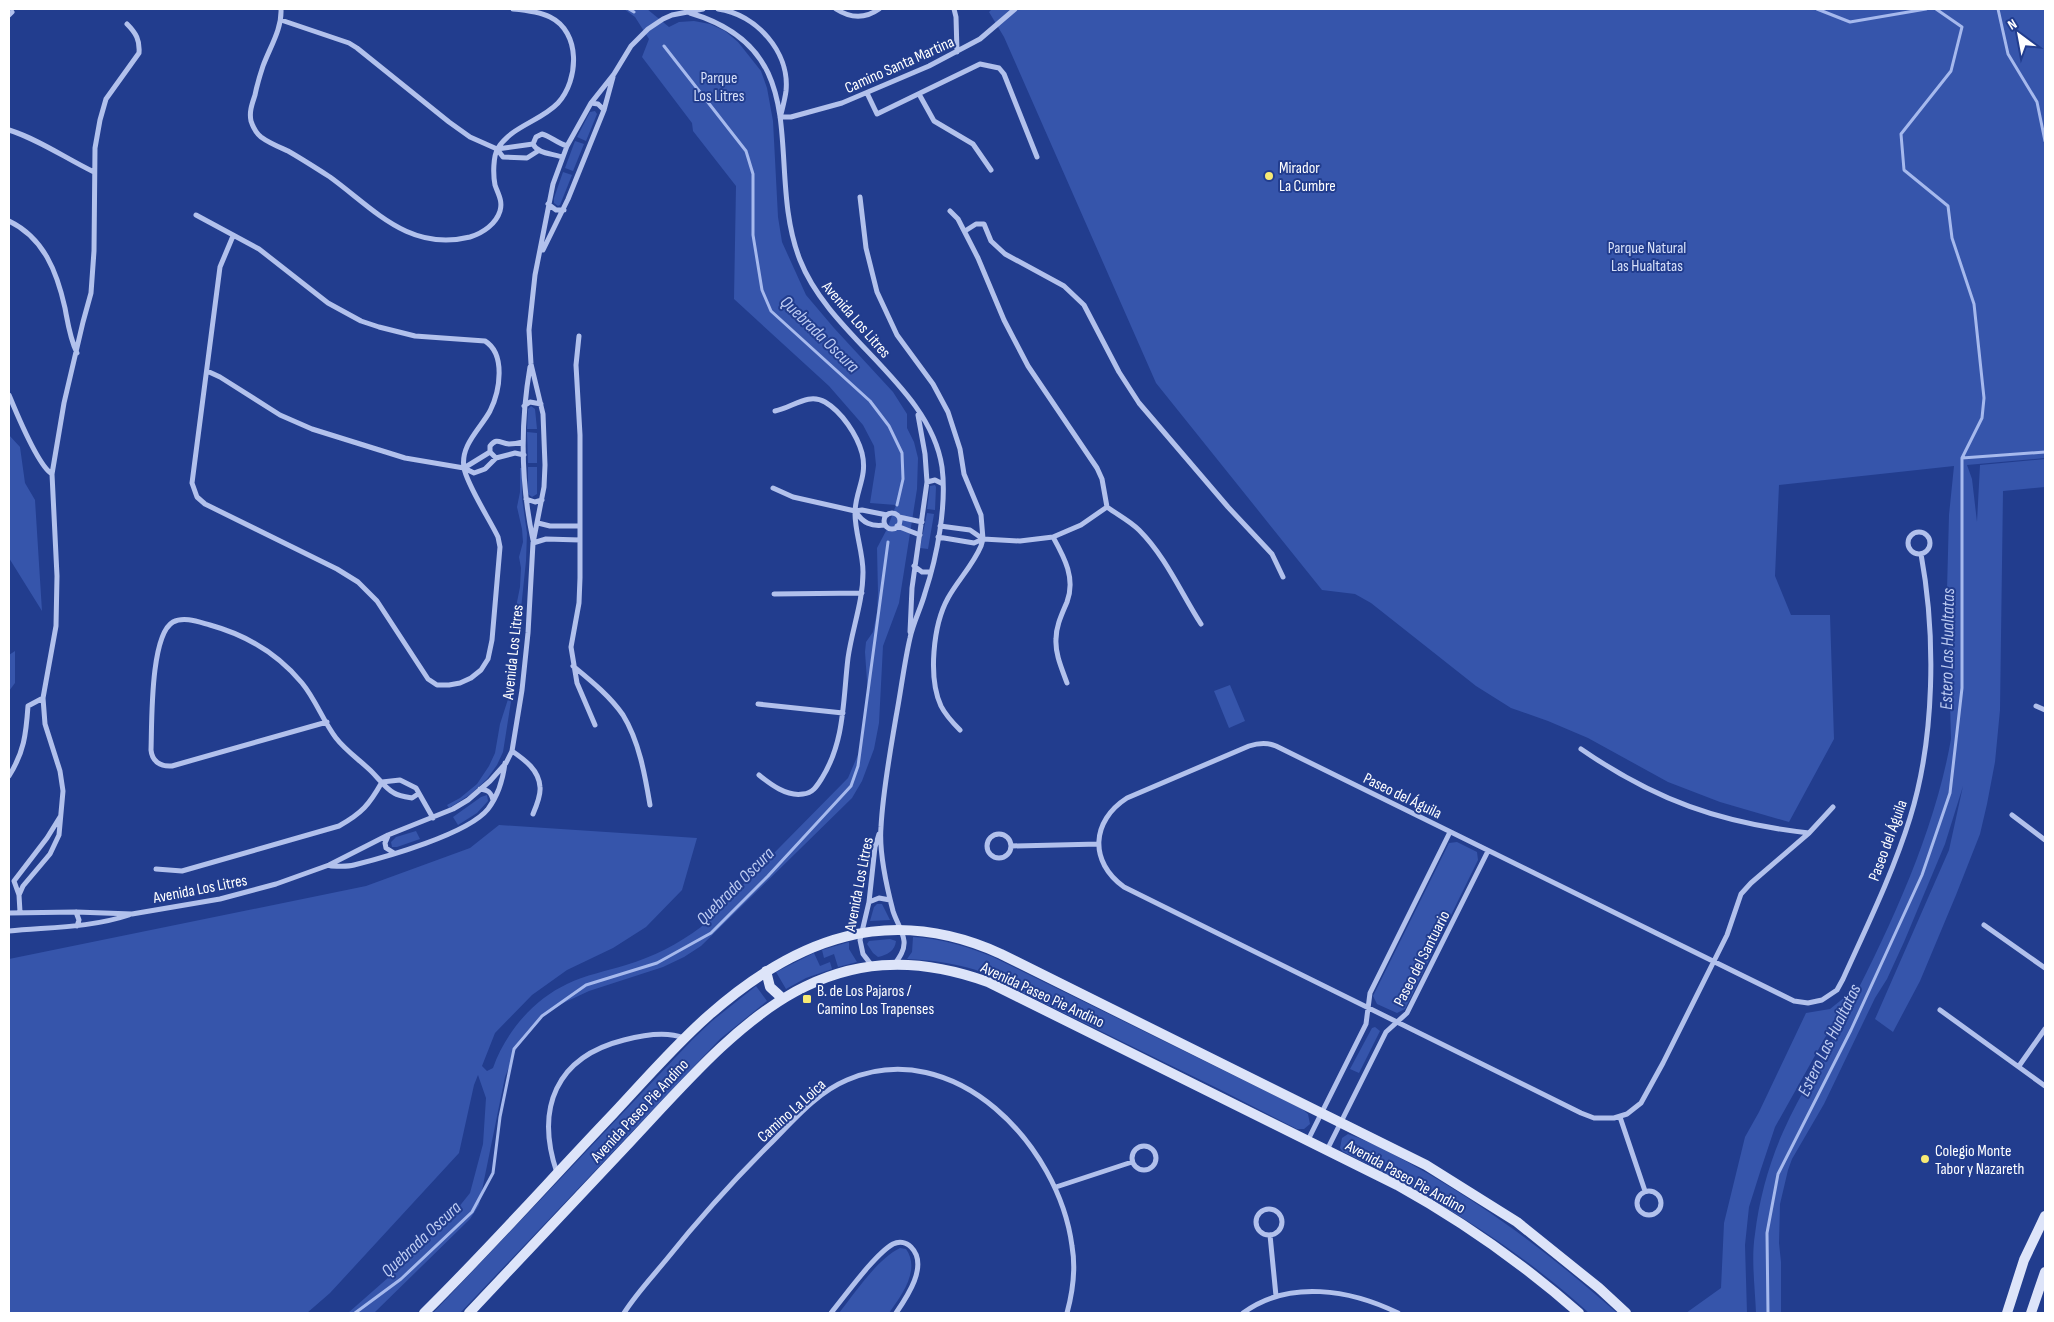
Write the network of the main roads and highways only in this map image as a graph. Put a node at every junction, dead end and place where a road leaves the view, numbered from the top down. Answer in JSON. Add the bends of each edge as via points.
{"nodes":[{"id":1,"x":766,"y":971,"type":"junction"},
{"id":2,"x":782,"y":998,"type":"junction"},
{"id":3,"x":2045,"y":1216,"type":"edge"},
{"id":4,"x":2045,"y":1272,"type":"edge"},
{"id":5,"x":424,"y":1313,"type":"edge"},
{"id":6,"x":469,"y":1313,"type":"edge"},
{"id":7,"x":1579,"y":1313,"type":"edge"},
{"id":8,"x":1626,"y":1313,"type":"edge"},
{"id":9,"x":2007,"y":1313,"type":"edge"},
{"id":10,"x":2031,"y":1313,"type":"edge"}],
"edges":[{"from":1,"to":2,"type":"main road","via":[[770,987]]},
{"from":1,"to":5,"type":"main road","name":"Avenida Paseo Pie Andino","via":[[734,994],[685,1038]]},
{"from":1,"to":8,"type":"main road","name":"Avenida Paseo Pie Andino","via":[[817,945],[860,933],[900,930],[950,936],[991,949],[1426,1165],[1517,1222]]},
{"from":2,"to":6,"type":"main road","name":"Avenida Paseo Pie Andino","via":[[749,1021],[713,1054]]},
{"from":2,"to":7,"type":"main road","name":"Avenida Paseo Pie Andino","via":[[820,980],[873,966],[927,966],[988,982],[1396,1185],[1457,1220],[1527,1270]]},
{"from":3,"to":9,"type":"main road","via":[[2024,1260]]},
{"from":4,"to":10,"type":"main road"}]}
